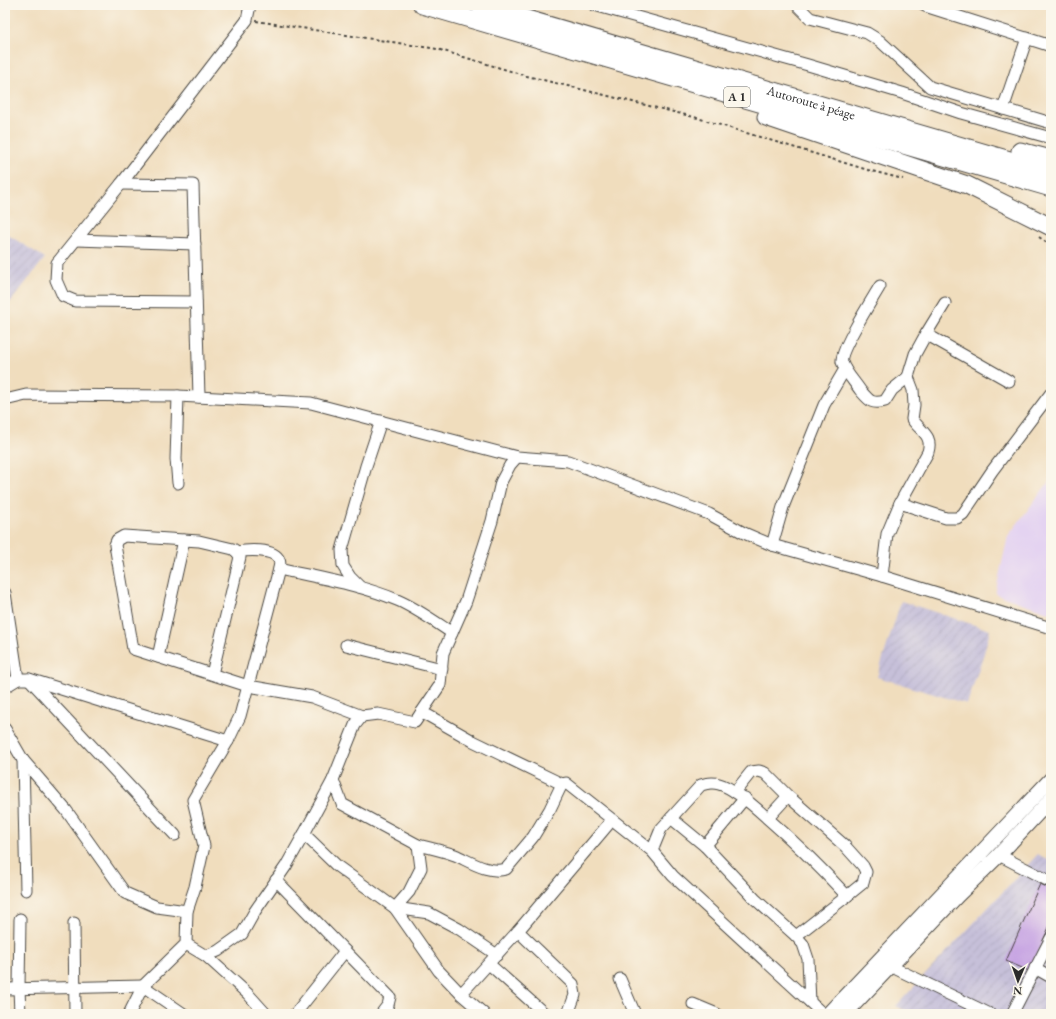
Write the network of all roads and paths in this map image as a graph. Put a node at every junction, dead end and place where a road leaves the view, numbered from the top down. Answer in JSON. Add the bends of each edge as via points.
{"nodes":[{"id":1,"x":250,"y":5,"type":"edge"},
{"id":2,"x":422,"y":5,"type":"edge"},
{"id":3,"x":480,"y":5,"type":"edge"},
{"id":4,"x":594,"y":5,"type":"edge"},
{"id":5,"x":797,"y":5,"type":"edge"},
{"id":6,"x":925,"y":6,"type":"edge"},
{"id":7,"x":247,"y":20,"type":"junction"},
{"id":8,"x":1027,"y":38,"type":"junction"},
{"id":9,"x":1051,"y":46,"type":"edge"},
{"id":10,"x":633,"y":50,"type":"junction"},
{"id":11,"x":633,"y":67,"type":"junction"},
{"id":12,"x":1003,"y":109,"type":"junction"},
{"id":13,"x":1051,"y":123,"type":"edge"},
{"id":14,"x":1051,"y":138,"type":"edge"},
{"id":15,"x":1051,"y":160,"type":"edge"},
{"id":16,"x":1051,"y":172,"type":"edge"},
{"id":17,"x":903,"y":179,"type":"dead end"},
{"id":18,"x":121,"y":184,"type":"junction"},
{"id":19,"x":1051,"y":188,"type":"edge"},
{"id":20,"x":1045,"y":232,"type":"edge"},
{"id":21,"x":76,"y":240,"type":"junction"},
{"id":22,"x":195,"y":244,"type":"junction"},
{"id":23,"x":1051,"y":246,"type":"edge"},
{"id":24,"x":880,"y":286,"type":"dead end"},
{"id":25,"x":196,"y":302,"type":"junction"},
{"id":26,"x":945,"y":303,"type":"dead end"},
{"id":27,"x":926,"y":334,"type":"junction"},
{"id":28,"x":845,"y":369,"type":"junction"},
{"id":29,"x":908,"y":377,"type":"junction"},
{"id":30,"x":1009,"y":381,"type":"dead end"},
{"id":31,"x":1051,"y":393,"type":"edge"},
{"id":32,"x":178,"y":396,"type":"junction"},
{"id":33,"x":199,"y":397,"type":"junction"},
{"id":34,"x":5,"y":400,"type":"edge"},
{"id":35,"x":381,"y":421,"type":"junction"},
{"id":36,"x":517,"y":457,"type":"junction"},
{"id":37,"x":178,"y":483,"type":"dead end"},
{"id":38,"x":900,"y":503,"type":"junction"},
{"id":39,"x":184,"y":540,"type":"junction"},
{"id":40,"x":772,"y":544,"type":"junction"},
{"id":41,"x":237,"y":552,"type":"junction"},
{"id":42,"x":278,"y":569,"type":"junction"},
{"id":43,"x":882,"y":576,"type":"junction"},
{"id":44,"x":360,"y":587,"type":"junction"},
{"id":45,"x":5,"y":593,"type":"edge"},
{"id":46,"x":1051,"y":628,"type":"edge"},
{"id":47,"x":452,"y":633,"type":"junction"},
{"id":48,"x":346,"y":645,"type":"dead end"},
{"id":49,"x":158,"y":657,"type":"junction"},
{"id":50,"x":442,"y":669,"type":"junction"},
{"id":51,"x":212,"y":674,"type":"junction"},
{"id":52,"x":24,"y":679,"type":"junction"},
{"id":53,"x":248,"y":686,"type":"junction"},
{"id":54,"x":5,"y":687,"type":"edge"},
{"id":55,"x":421,"y":713,"type":"junction"},
{"id":56,"x":362,"y":716,"type":"junction"},
{"id":57,"x":5,"y":729,"type":"edge"},
{"id":58,"x":228,"y":741,"type":"junction"},
{"id":59,"x":23,"y":760,"type":"junction"},
{"id":60,"x":1051,"y":779,"type":"edge"},
{"id":61,"x":333,"y":780,"type":"junction"},
{"id":62,"x":562,"y":784,"type":"junction"},
{"id":63,"x":735,"y":792,"type":"junction"},
{"id":64,"x":788,"y":796,"type":"junction"},
{"id":65,"x":745,"y":798,"type":"junction"},
{"id":66,"x":1051,"y":798,"type":"edge"},
{"id":67,"x":670,"y":818,"type":"junction"},
{"id":68,"x":768,"y":818,"type":"junction"},
{"id":69,"x":612,"y":820,"type":"junction"},
{"id":70,"x":304,"y":834,"type":"junction"},
{"id":71,"x":176,"y":836,"type":"dead end"},
{"id":72,"x":418,"y":845,"type":"junction"},
{"id":73,"x":705,"y":846,"type":"junction"},
{"id":74,"x":652,"y":851,"type":"junction"},
{"id":75,"x":999,"y":855,"type":"junction"},
{"id":76,"x":276,"y":880,"type":"junction"},
{"id":77,"x":1051,"y":882,"type":"edge"},
{"id":78,"x":26,"y":890,"type":"dead end"},
{"id":79,"x":847,"y":896,"type":"junction"},
{"id":80,"x":395,"y":908,"type":"junction"},
{"id":81,"x":187,"y":911,"type":"junction"},
{"id":82,"x":20,"y":919,"type":"dead end"},
{"id":83,"x":74,"y":923,"type":"dead end"},
{"id":84,"x":518,"y":931,"type":"junction"},
{"id":85,"x":796,"y":936,"type":"junction"},
{"id":86,"x":1051,"y":939,"type":"edge"},
{"id":87,"x":186,"y":944,"type":"junction"},
{"id":88,"x":345,"y":951,"type":"junction"},
{"id":89,"x":497,"y":955,"type":"junction"},
{"id":90,"x":206,"y":956,"type":"junction"},
{"id":91,"x":489,"y":964,"type":"junction"},
{"id":92,"x":890,"y":966,"type":"junction"},
{"id":93,"x":1035,"y":968,"type":"junction"},
{"id":94,"x":1051,"y":977,"type":"edge"},
{"id":95,"x":620,"y":979,"type":"dead end"},
{"id":96,"x":143,"y":986,"type":"junction"},
{"id":97,"x":74,"y":987,"type":"junction"},
{"id":98,"x":19,"y":988,"type":"junction"},
{"id":99,"x":5,"y":989,"type":"edge"},
{"id":100,"x":461,"y":994,"type":"junction"},
{"id":101,"x":810,"y":1002,"type":"junction"},
{"id":102,"x":693,"y":1004,"type":"dead end"},
{"id":103,"x":20,"y":1014,"type":"edge"},
{"id":104,"x":74,"y":1014,"type":"edge"},
{"id":105,"x":129,"y":1014,"type":"edge"},
{"id":106,"x":184,"y":1014,"type":"edge"},
{"id":107,"x":266,"y":1014,"type":"edge"},
{"id":108,"x":295,"y":1014,"type":"edge"},
{"id":109,"x":381,"y":1014,"type":"edge"},
{"id":110,"x":484,"y":1014,"type":"edge"},
{"id":111,"x":545,"y":1014,"type":"edge"},
{"id":112,"x":568,"y":1014,"type":"edge"},
{"id":113,"x":635,"y":1014,"type":"edge"},
{"id":114,"x":717,"y":1014,"type":"edge"},
{"id":115,"x":823,"y":1014,"type":"edge"},
{"id":116,"x":828,"y":1014,"type":"edge"},
{"id":117,"x":845,"y":1014,"type":"edge"},
{"id":118,"x":990,"y":1014,"type":"edge"},
{"id":119,"x":1012,"y":1014,"type":"edge"}],
"edges":[{"from":1,"to":7,"type":"street"},
{"from":2,"to":11,"type":"highway","number":"A 1"},
{"from":3,"to":10,"type":"highway","name":"Autoroute à péage","number":"A 1"},
{"from":4,"to":14,"type":"street","via":[[808,65]]},
{"from":5,"to":12,"type":"street","via":[[810,18],[867,33],[880,41],[930,87]]},
{"from":6,"to":8,"type":"street"},
{"from":7,"to":17,"type":"path","via":[[437,49],[527,76],[694,117]]},
{"from":7,"to":18,"type":"street"},
{"from":8,"to":9,"type":"street"},
{"from":8,"to":12,"type":"street"},
{"from":10,"to":15,"type":"highway"},
{"from":10,"to":16,"type":"highway","name":"Autoroute à péage","number":"A 1"},
{"from":11,"to":19,"type":"highway","number":"A 1"},
{"from":11,"to":20,"type":"highway","via":[[701,95],[967,185]]},
{"from":12,"to":13,"type":"street"},
{"from":18,"to":21,"type":"street"},
{"from":18,"to":22,"type":"street","via":[[193,185]]},
{"from":20,"to":23,"type":"path"},
{"from":21,"to":22,"type":"street"},
{"from":21,"to":25,"type":"street","via":[[57,263],[56,280],[63,296],[75,301]]},
{"from":22,"to":25,"type":"street"},
{"from":24,"to":28,"type":"street","via":[[845,348],[841,360]]},
{"from":25,"to":33,"type":"street"},
{"from":26,"to":27,"type":"street"},
{"from":27,"to":29,"type":"street","via":[[915,354]]},
{"from":27,"to":30,"type":"street"},
{"from":28,"to":29,"type":"street","via":[[869,400],[876,403],[885,401],[892,390]]},
{"from":28,"to":40,"type":"street","via":[[824,405],[783,507]]},
{"from":29,"to":38,"type":"street","via":[[913,390],[912,419],[928,436],[930,444]]},
{"from":31,"to":38,"type":"street","via":[[963,514],[957,518],[946,518]]},
{"from":32,"to":33,"type":"street"},
{"from":32,"to":34,"type":"street","via":[[26,395]]},
{"from":32,"to":37,"type":"street"},
{"from":33,"to":35,"type":"street","via":[[311,403]]},
{"from":35,"to":36,"type":"street"},
{"from":35,"to":44,"type":"street","via":[[342,550],[344,566]]},
{"from":36,"to":40,"type":"street","via":[[568,462],[709,514],[744,533]]},
{"from":36,"to":47,"type":"street","via":[[501,482],[492,521],[466,601]]},
{"from":38,"to":43,"type":"street","via":[[887,534]]},
{"from":39,"to":41,"type":"street","via":[[199,541]]},
{"from":39,"to":49,"type":"street"},
{"from":39,"to":49,"type":"street","via":[[124,536],[117,540],[115,545],[133,649]]},
{"from":40,"to":43,"type":"street"},
{"from":41,"to":42,"type":"street","via":[[257,550],[273,554],[279,558]]},
{"from":41,"to":51,"type":"street","via":[[240,557]]},
{"from":42,"to":44,"type":"street"},
{"from":42,"to":53,"type":"street"},
{"from":43,"to":46,"type":"street"},
{"from":44,"to":47,"type":"street","via":[[398,600]]},
{"from":45,"to":52,"type":"street"},
{"from":47,"to":50,"type":"street","via":[[443,653]]},
{"from":48,"to":50,"type":"street"},
{"from":49,"to":51,"type":"street"},
{"from":50,"to":55,"type":"street","via":[[440,684]]},
{"from":51,"to":53,"type":"street"},
{"from":52,"to":54,"type":"street"},
{"from":52,"to":58,"type":"street"},
{"from":52,"to":71,"type":"street"},
{"from":53,"to":56,"type":"street","via":[[312,697]]},
{"from":53,"to":58,"type":"street","via":[[240,716]]},
{"from":55,"to":56,"type":"street","via":[[415,722],[378,714]]},
{"from":55,"to":62,"type":"street"},
{"from":56,"to":61,"type":"street","via":[[355,724]]},
{"from":57,"to":59,"type":"street"},
{"from":58,"to":81,"type":"street","via":[[193,800],[204,846]]},
{"from":59,"to":78,"type":"street"},
{"from":59,"to":81,"type":"street","via":[[66,810],[125,893],[157,907]]},
{"from":60,"to":116,"type":"main road"},
{"from":61,"to":70,"type":"street"},
{"from":61,"to":72,"type":"street","via":[[342,804]]},
{"from":62,"to":69,"type":"street","via":[[572,786]]},
{"from":62,"to":72,"type":"street","via":[[533,837],[506,870],[487,869],[442,851]]},
{"from":63,"to":64,"type":"street","via":[[752,772],[759,771]]},
{"from":63,"to":65,"type":"street"},
{"from":63,"to":67,"type":"street","via":[[720,784],[708,782],[701,785]]},
{"from":64,"to":68,"type":"street"},
{"from":64,"to":79,"type":"street","via":[[845,846],[863,866],[866,872],[862,883]]},
{"from":65,"to":68,"type":"street"},
{"from":65,"to":73,"type":"street"},
{"from":66,"to":75,"type":"main road"},
{"from":67,"to":73,"type":"street"},
{"from":67,"to":74,"type":"street","via":[[661,829]]},
{"from":68,"to":79,"type":"street"},
{"from":69,"to":74,"type":"street"},
{"from":69,"to":84,"type":"street"},
{"from":70,"to":76,"type":"street"},
{"from":70,"to":80,"type":"street","via":[[337,866]]},
{"from":72,"to":80,"type":"street","via":[[421,868],[409,892]]},
{"from":73,"to":85,"type":"street","via":[[755,899]]},
{"from":74,"to":101,"type":"street","via":[[673,876]]},
{"from":75,"to":77,"type":"street"},
{"from":75,"to":92,"type":"main road"},
{"from":76,"to":88,"type":"street"},
{"from":76,"to":90,"type":"street","via":[[242,934]]},
{"from":79,"to":85,"type":"street"},
{"from":80,"to":89,"type":"street","via":[[429,913],[459,929]]},
{"from":80,"to":100,"type":"street","via":[[439,971]]},
{"from":81,"to":87,"type":"street"},
{"from":82,"to":98,"type":"street"},
{"from":83,"to":97,"type":"street"},
{"from":84,"to":89,"type":"street"},
{"from":84,"to":112,"type":"street","via":[[573,984],[575,996]]},
{"from":85,"to":101,"type":"street","via":[[803,944],[808,959]]},
{"from":86,"to":93,"type":"street"},
{"from":87,"to":90,"type":"street"},
{"from":87,"to":96,"type":"street"},
{"from":88,"to":108,"type":"street"},
{"from":88,"to":109,"type":"street","via":[[390,997]]},
{"from":89,"to":91,"type":"street"},
{"from":90,"to":107,"type":"street"},
{"from":91,"to":100,"type":"street"},
{"from":91,"to":111,"type":"street"},
{"from":92,"to":117,"type":"main road"},
{"from":92,"to":118,"type":"street"},
{"from":93,"to":94,"type":"street"},
{"from":93,"to":119,"type":"street"},
{"from":95,"to":113,"type":"street"},
{"from":96,"to":97,"type":"street"},
{"from":96,"to":105,"type":"street"},
{"from":96,"to":106,"type":"street"},
{"from":97,"to":98,"type":"street"},
{"from":97,"to":104,"type":"street"},
{"from":98,"to":99,"type":"street"},
{"from":98,"to":103,"type":"street"},
{"from":100,"to":110,"type":"street"},
{"from":101,"to":115,"type":"street"},
{"from":102,"to":114,"type":"street"}]}
